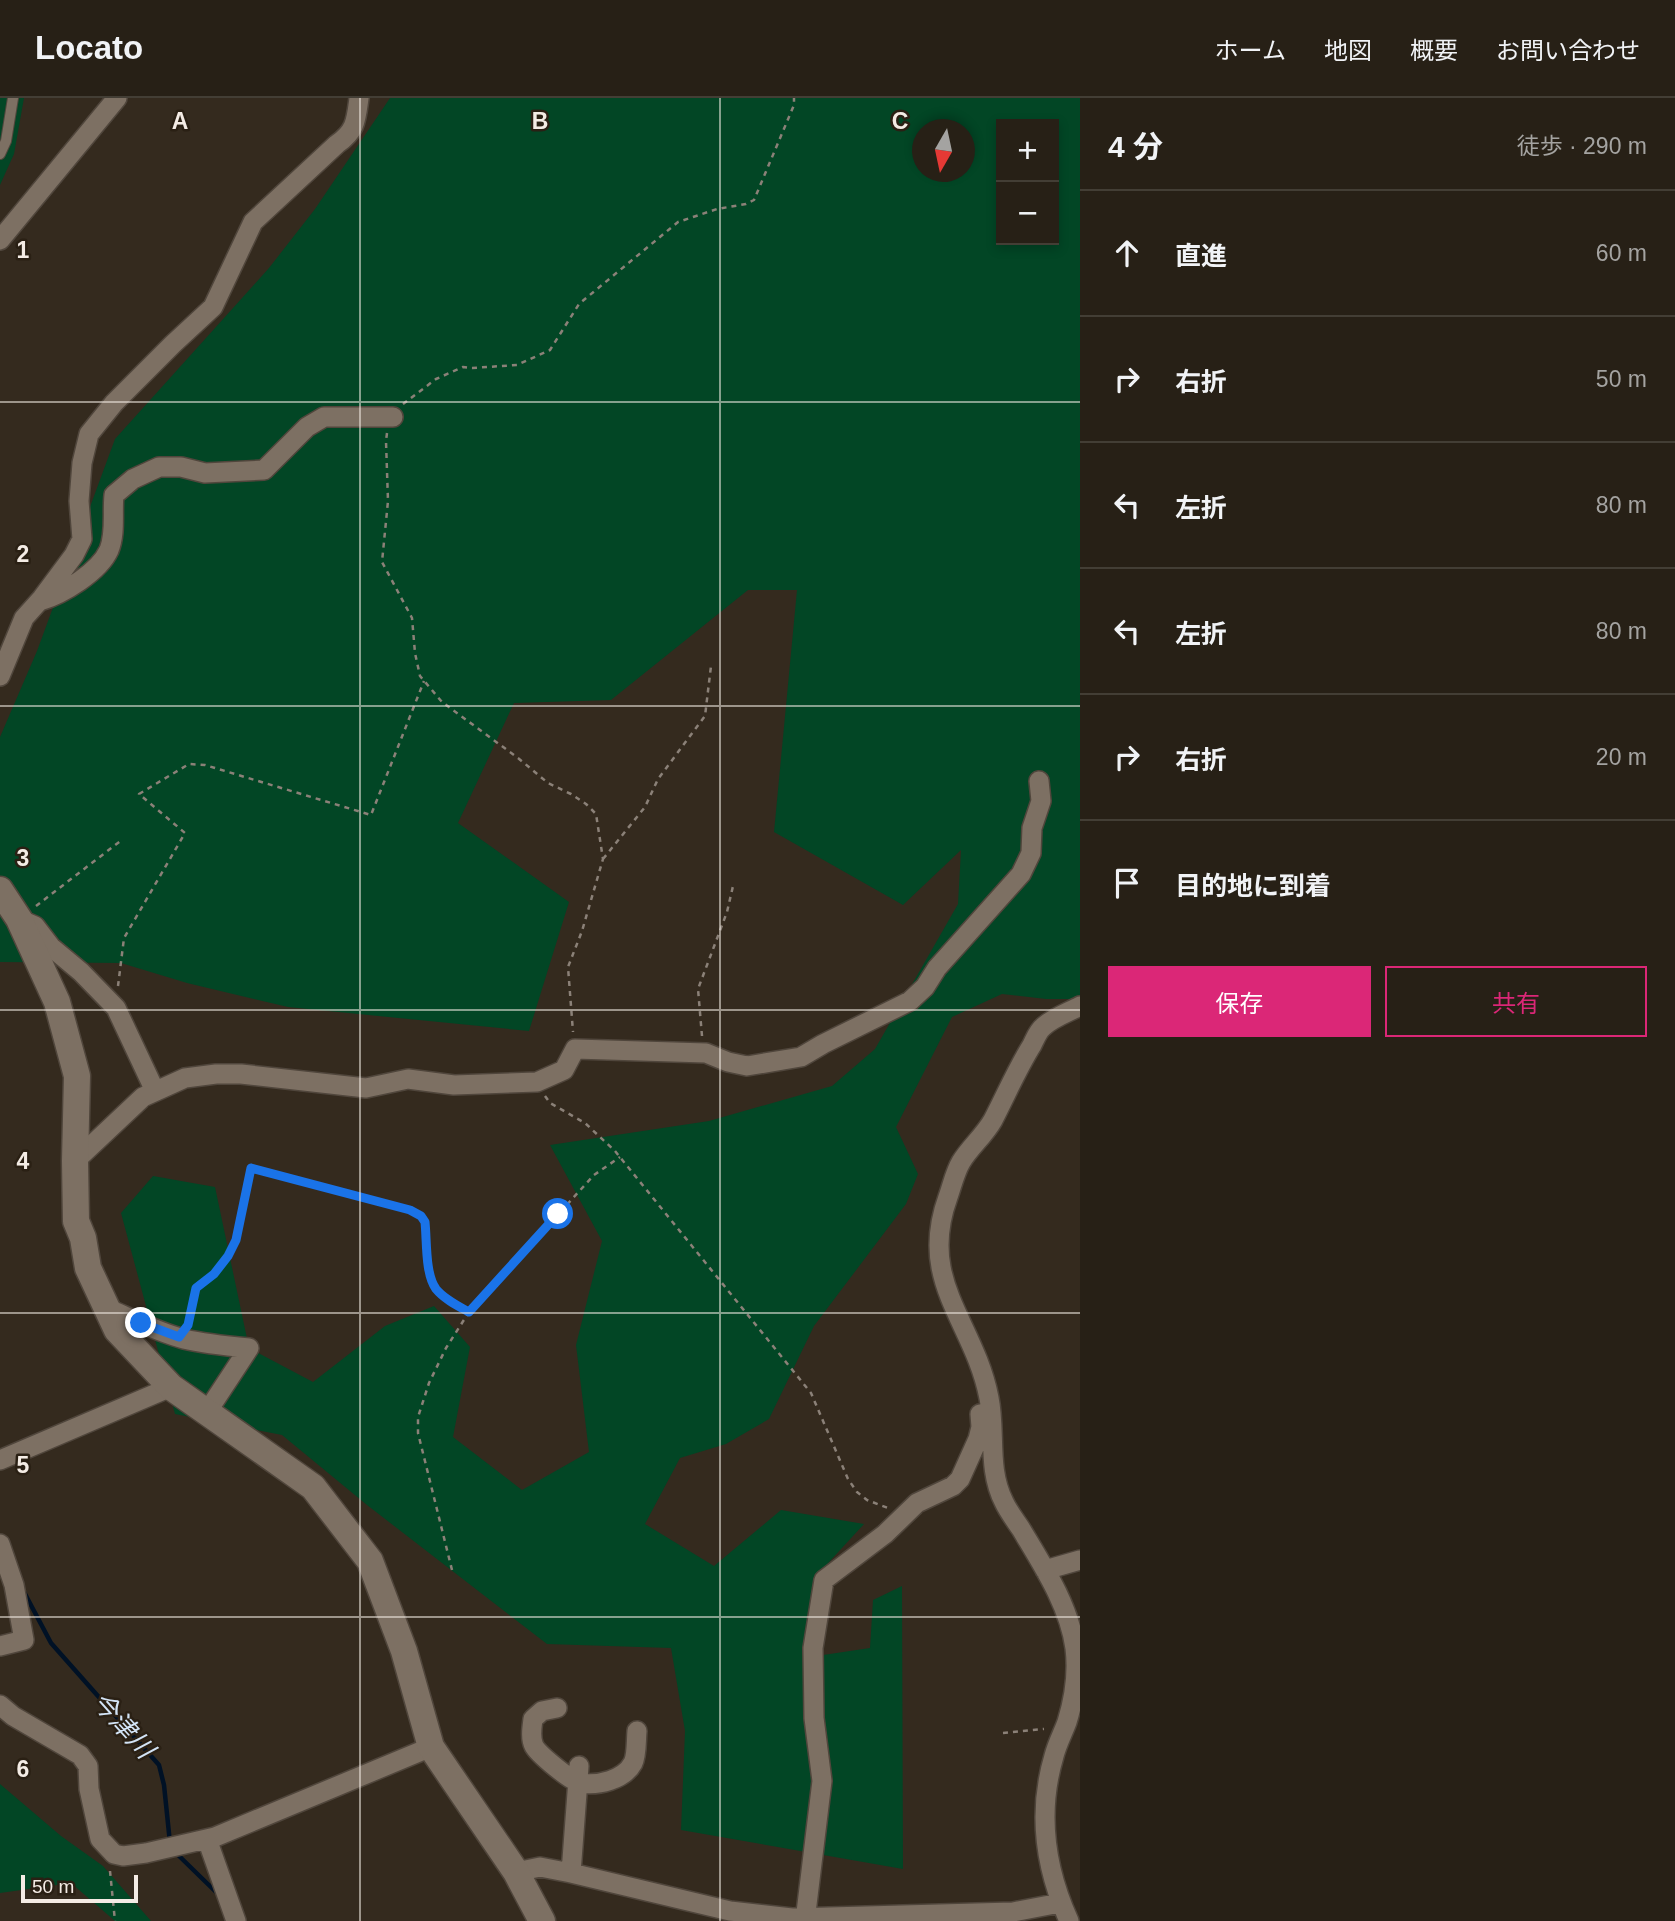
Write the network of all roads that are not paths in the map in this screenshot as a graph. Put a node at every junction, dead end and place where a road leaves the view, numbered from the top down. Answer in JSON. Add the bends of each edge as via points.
{"nodes":[{"id":1,"x":13,"y":98,"type":"edge"},
{"id":2,"x":117,"y":98,"type":"edge"},
{"id":3,"x":359,"y":98,"type":"edge"},
{"id":4,"x":0,"y":154,"type":"edge"},
{"id":5,"x":0,"y":240,"type":"edge"},
{"id":6,"x":393,"y":417,"type":"road end"},
{"id":7,"x":39,"y":602,"type":"junction"},
{"id":8,"x":0,"y":676,"type":"edge"},
{"id":9,"x":1039,"y":781,"type":"dead end"},
{"id":10,"x":0,"y":890,"type":"edge"},
{"id":11,"x":19,"y":919,"type":"junction"},
{"id":12,"x":1080,"y":1006,"type":"edge"},
{"id":13,"x":155,"y":1091,"type":"junction"},
{"id":14,"x":75,"y":1161,"type":"junction"},
{"id":15,"x":107,"y":1308,"type":"junction"},
{"id":16,"x":969,"y":1339,"type":"junction"},
{"id":17,"x":171,"y":1387,"type":"junction"},
{"id":18,"x":206,"y":1412,"type":"junction"},
{"id":19,"x":0,"y":1460,"type":"edge"},
{"id":20,"x":0,"y":1544,"type":"edge"},
{"id":21,"x":1080,"y":1560,"type":"edge"},
{"id":22,"x":1045,"y":1570,"type":"junction"},
{"id":23,"x":0,"y":1646,"type":"edge"},
{"id":24,"x":0,"y":1705,"type":"edge"},
{"id":25,"x":557,"y":1708,"type":"dead end"},
{"id":26,"x":637,"y":1731,"type":"dead end"},
{"id":27,"x":431,"y":1748,"type":"junction"},
{"id":28,"x":578,"y":1774,"type":"junction"},
{"id":29,"x":207,"y":1839,"type":"junction"},
{"id":30,"x":516,"y":1872,"type":"junction"},
{"id":31,"x":571,"y":1872,"type":"junction"},
{"id":32,"x":1060,"y":1903,"type":"junction"},
{"id":33,"x":806,"y":1919,"type":"edge"},
{"id":34,"x":236,"y":1921,"type":"edge"},
{"id":35,"x":542,"y":1921,"type":"edge"},
{"id":36,"x":1069,"y":1921,"type":"edge"}],
"edges":[{"from":1,"to":4,"type":"lane"},
{"from":2,"to":5,"type":"street"},
{"from":3,"to":7,"type":"street","via":[[349,136],[253,222],[214,307],[114,403],[89,434],[79,501],[82,539]]},
{"from":6,"to":7,"type":"street","via":[[324,417],[264,470],[205,473],[159,467],[133,479],[114,495],[109,550],[91,572],[58,596]]},
{"from":7,"to":8,"type":"street","via":[[24,618]]},
{"from":9,"to":13,"type":"street","via":[[1041,801],[1032,828],[1031,853],[1021,874],[925,987],[910,1000],[801,1057],[747,1066],[706,1053],[575,1049],[564,1070],[537,1082],[454,1085],[408,1079],[366,1088],[216,1074],[185,1078]]},
{"from":10,"to":11,"type":"street"},
{"from":11,"to":13,"type":"street","via":[[35,926],[116,1008]]},
{"from":11,"to":14,"type":"street","via":[[57,1002],[77,1076]]},
{"from":12,"to":16,"type":"street","via":[[1043,1027],[991,1122],[961,1162],[946,1204],[939,1232],[940,1267]]},
{"from":13,"to":14,"type":"street"},
{"from":14,"to":15,"type":"street","via":[[76,1221],[88,1268]]},
{"from":15,"to":17,"type":"street","via":[[117,1330]]},
{"from":15,"to":18,"type":"street","via":[[179,1337],[249,1348]]},
{"from":16,"to":22,"type":"street","via":[[990,1400],[995,1480]]},
{"from":16,"to":33,"type":"street","via":[[981,1427],[960,1479],[917,1503],[824,1580],[813,1647],[814,1718],[822,1781]]},
{"from":17,"to":18,"type":"street"},
{"from":17,"to":19,"type":"street"},
{"from":18,"to":27,"type":"street","via":[[313,1486],[370,1561],[404,1651]]},
{"from":20,"to":23,"type":"street","via":[[14,1585],[24,1640]]},
{"from":21,"to":22,"type":"street"},
{"from":22,"to":32,"type":"street","via":[[1070,1621],[1075,1651],[1075,1681],[1045,1806],[1044,1833]]},
{"from":24,"to":29,"type":"street","via":[[80,1755],[88,1766],[100,1839],[114,1854],[146,1853]]},
{"from":25,"to":28,"type":"street","via":[[542,1711],[533,1719],[534,1746],[547,1760]]},
{"from":26,"to":28,"type":"street","via":[[634,1762],[623,1775],[604,1782]]},
{"from":27,"to":29,"type":"street"},
{"from":27,"to":30,"type":"street"},
{"from":28,"to":31,"type":"street"},
{"from":29,"to":34,"type":"street"},
{"from":30,"to":31,"type":"street","via":[[540,1867]]},
{"from":30,"to":35,"type":"street"},
{"from":31,"to":33,"type":"street","via":[[730,1912]]},
{"from":32,"to":33,"type":"street","via":[[1013,1912]]},
{"from":32,"to":36,"type":"street"}]}
